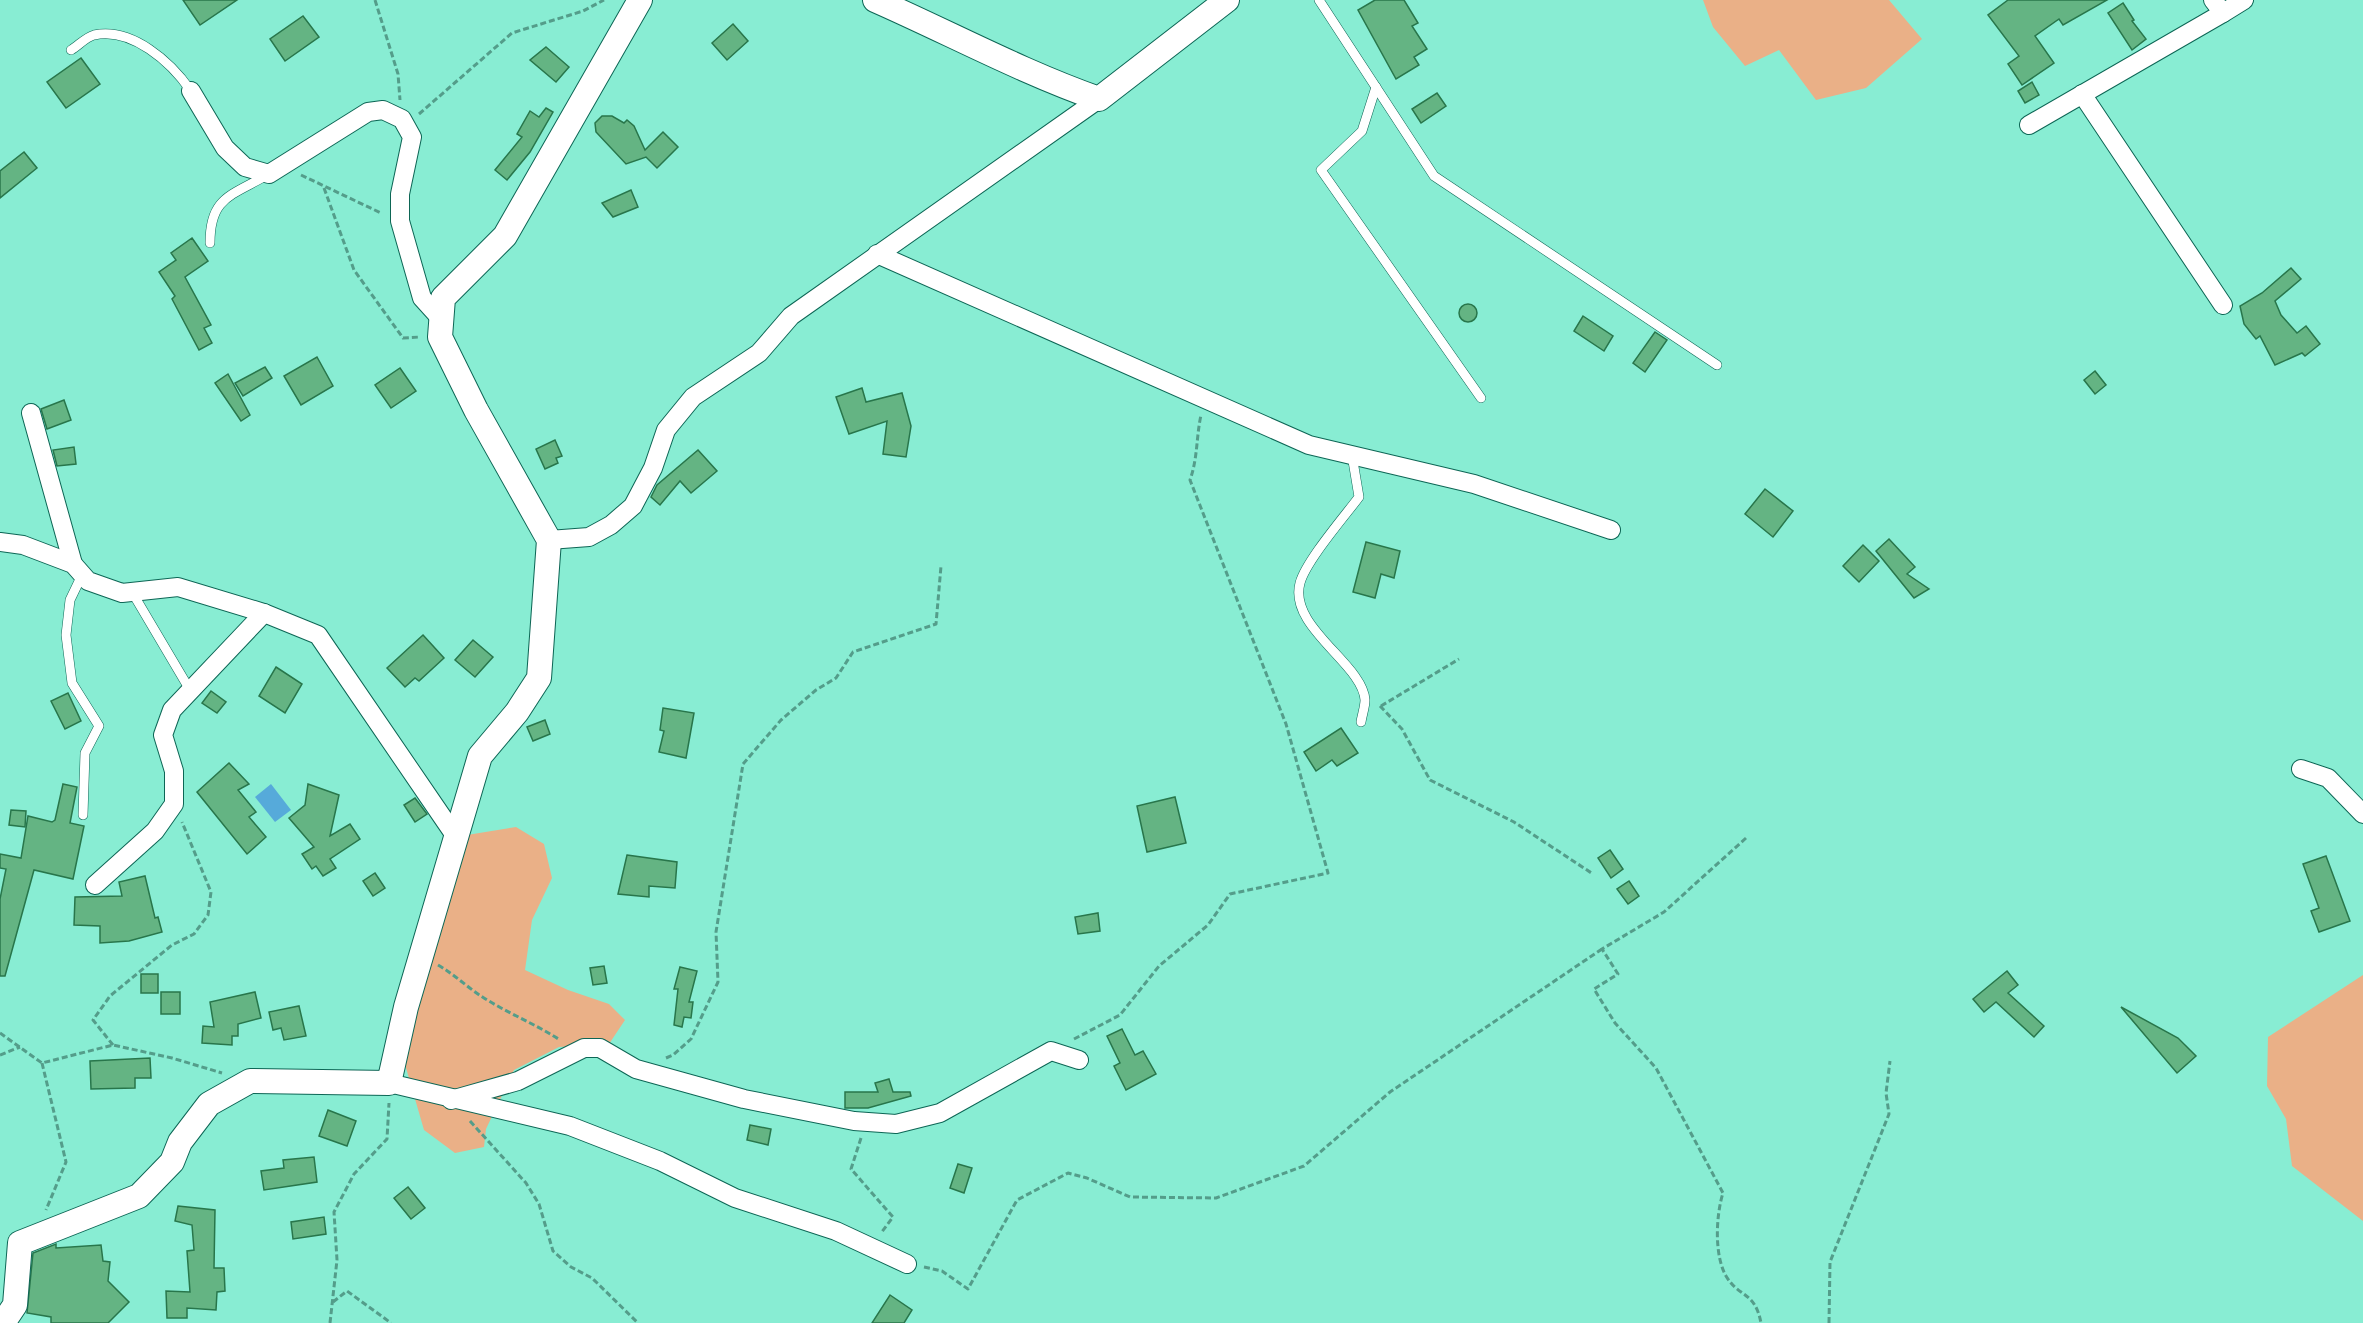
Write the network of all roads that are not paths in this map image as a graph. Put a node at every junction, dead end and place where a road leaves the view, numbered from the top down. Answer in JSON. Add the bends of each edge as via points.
{"nodes":[{"id":1,"x":640,"y":0,"type":"edge"},
{"id":2,"x":875,"y":0,"type":"edge"},
{"id":3,"x":1227,"y":0,"type":"edge"},
{"id":4,"x":1319,"y":0,"type":"edge"},
{"id":5,"x":2244,"y":0,"type":"edge"},
{"id":6,"x":2218,"y":7,"type":"edge"},
{"id":7,"x":71,"y":50,"type":"dead end"},
{"id":8,"x":1376,"y":87,"type":"junction"},
{"id":9,"x":190,"y":91,"type":"joint"},
{"id":10,"x":2082,"y":94,"type":"junction"},
{"id":11,"x":1099,"y":99,"type":"junction"},
{"id":12,"x":2029,"y":125,"type":"dead end"},
{"id":13,"x":276,"y":170,"type":"junction"},
{"id":14,"x":210,"y":243,"type":"dead end"},
{"id":15,"x":877,"y":254,"type":"junction"},
{"id":16,"x":2223,"y":305,"type":"dead end"},
{"id":17,"x":440,"y":328,"type":"junction"},
{"id":18,"x":1717,"y":365,"type":"dead end"},
{"id":19,"x":1480,"y":398,"type":"dead end"},
{"id":20,"x":31,"y":413,"type":"dead end"},
{"id":21,"x":1352,"y":455,"type":"junction"},
{"id":22,"x":1611,"y":530,"type":"dead end"},
{"id":23,"x":549,"y":540,"type":"junction"},
{"id":24,"x":0,"y":542,"type":"edge"},
{"id":25,"x":77,"y":570,"type":"junction"},
{"id":26,"x":132,"y":592,"type":"junction"},
{"id":27,"x":264,"y":613,"type":"junction"},
{"id":28,"x":190,"y":690,"type":"junction"},
{"id":29,"x":1361,"y":722,"type":"dead end"},
{"id":30,"x":2301,"y":769,"type":"dead end"},
{"id":31,"x":2363,"y":814,"type":"edge"},
{"id":32,"x":83,"y":815,"type":"dead end"},
{"id":33,"x":456,"y":837,"type":"junction"},
{"id":34,"x":95,"y":885,"type":"dead end"},
{"id":35,"x":1079,"y":1059,"type":"dead end"},
{"id":36,"x":389,"y":1083,"type":"junction"},
{"id":37,"x":451,"y":1100,"type":"junction"},
{"id":38,"x":907,"y":1264,"type":"road end"},
{"id":39,"x":3,"y":1323,"type":"edge"}],
"edges":[{"from":1,"to":17,"type":"street","via":[[505,236],[444,298]]},
{"from":2,"to":11,"type":"street","via":[[1042,78]]},
{"from":3,"to":11,"type":"street"},
{"from":4,"to":8,"type":"lane"},
{"from":5,"to":6,"type":"street"},
{"from":6,"to":10,"type":"street"},
{"from":7,"to":9,"type":"lane","via":[[93,36],[122,35],[177,71]]},
{"from":8,"to":18,"type":"lane","via":[[1434,176]]},
{"from":8,"to":19,"type":"lane","via":[[1362,131],[1321,170]]},
{"from":9,"to":13,"type":"street","via":[[225,148],[245,167]]},
{"from":10,"to":12,"type":"street"},
{"from":10,"to":16,"type":"street"},
{"from":11,"to":15,"type":"street"},
{"from":13,"to":14,"type":"lane","via":[[220,202],[210,222]]},
{"from":13,"to":17,"type":"street","via":[[368,112],[383,110],[402,119],[412,137],[400,194],[400,221],[422,298]]},
{"from":15,"to":21,"type":"street","via":[[1309,445]]},
{"from":15,"to":23,"type":"street","via":[[791,316],[759,353],[693,397],[666,430],[653,468],[633,506],[589,537]]},
{"from":17,"to":23,"type":"street","via":[[476,410]]},
{"from":20,"to":25,"type":"street"},
{"from":21,"to":22,"type":"street","via":[[1474,484]]},
{"from":21,"to":29,"type":"lane","via":[[1359,496],[1300,583],[1299,603],[1316,633],[1354,676],[1365,698]]},
{"from":23,"to":33,"type":"street","via":[[539,678],[480,756]]},
{"from":24,"to":25,"type":"street","via":[[23,545]]},
{"from":25,"to":26,"type":"street","via":[[88,581],[122,593]]},
{"from":25,"to":32,"type":"lane","via":[[66,635],[72,683],[99,726],[85,753]]},
{"from":26,"to":27,"type":"street","via":[[178,587]]},
{"from":26,"to":28,"type":"lane"},
{"from":27,"to":28,"type":"street"},
{"from":27,"to":33,"type":"street","via":[[318,635]]},
{"from":28,"to":34,"type":"street","via":[[172,710],[162,735],[174,771],[174,804],[155,831]]},
{"from":30,"to":31,"type":"street","via":[[2328,778]]},
{"from":33,"to":36,"type":"street","via":[[406,1007]]},
{"from":35,"to":37,"type":"street","via":[[1051,1051],[940,1113],[896,1124],[744,1099],[636,1069],[600,1048],[584,1048],[519,1081]]},
{"from":36,"to":37,"type":"street"},
{"from":36,"to":39,"type":"street","via":[[250,1081],[209,1104],[180,1142],[172,1162],[139,1196],[20,1243],[15,1305]]},
{"from":37,"to":38,"type":"street","via":[[570,1126],[660,1161],[735,1198],[836,1231]]}]}
